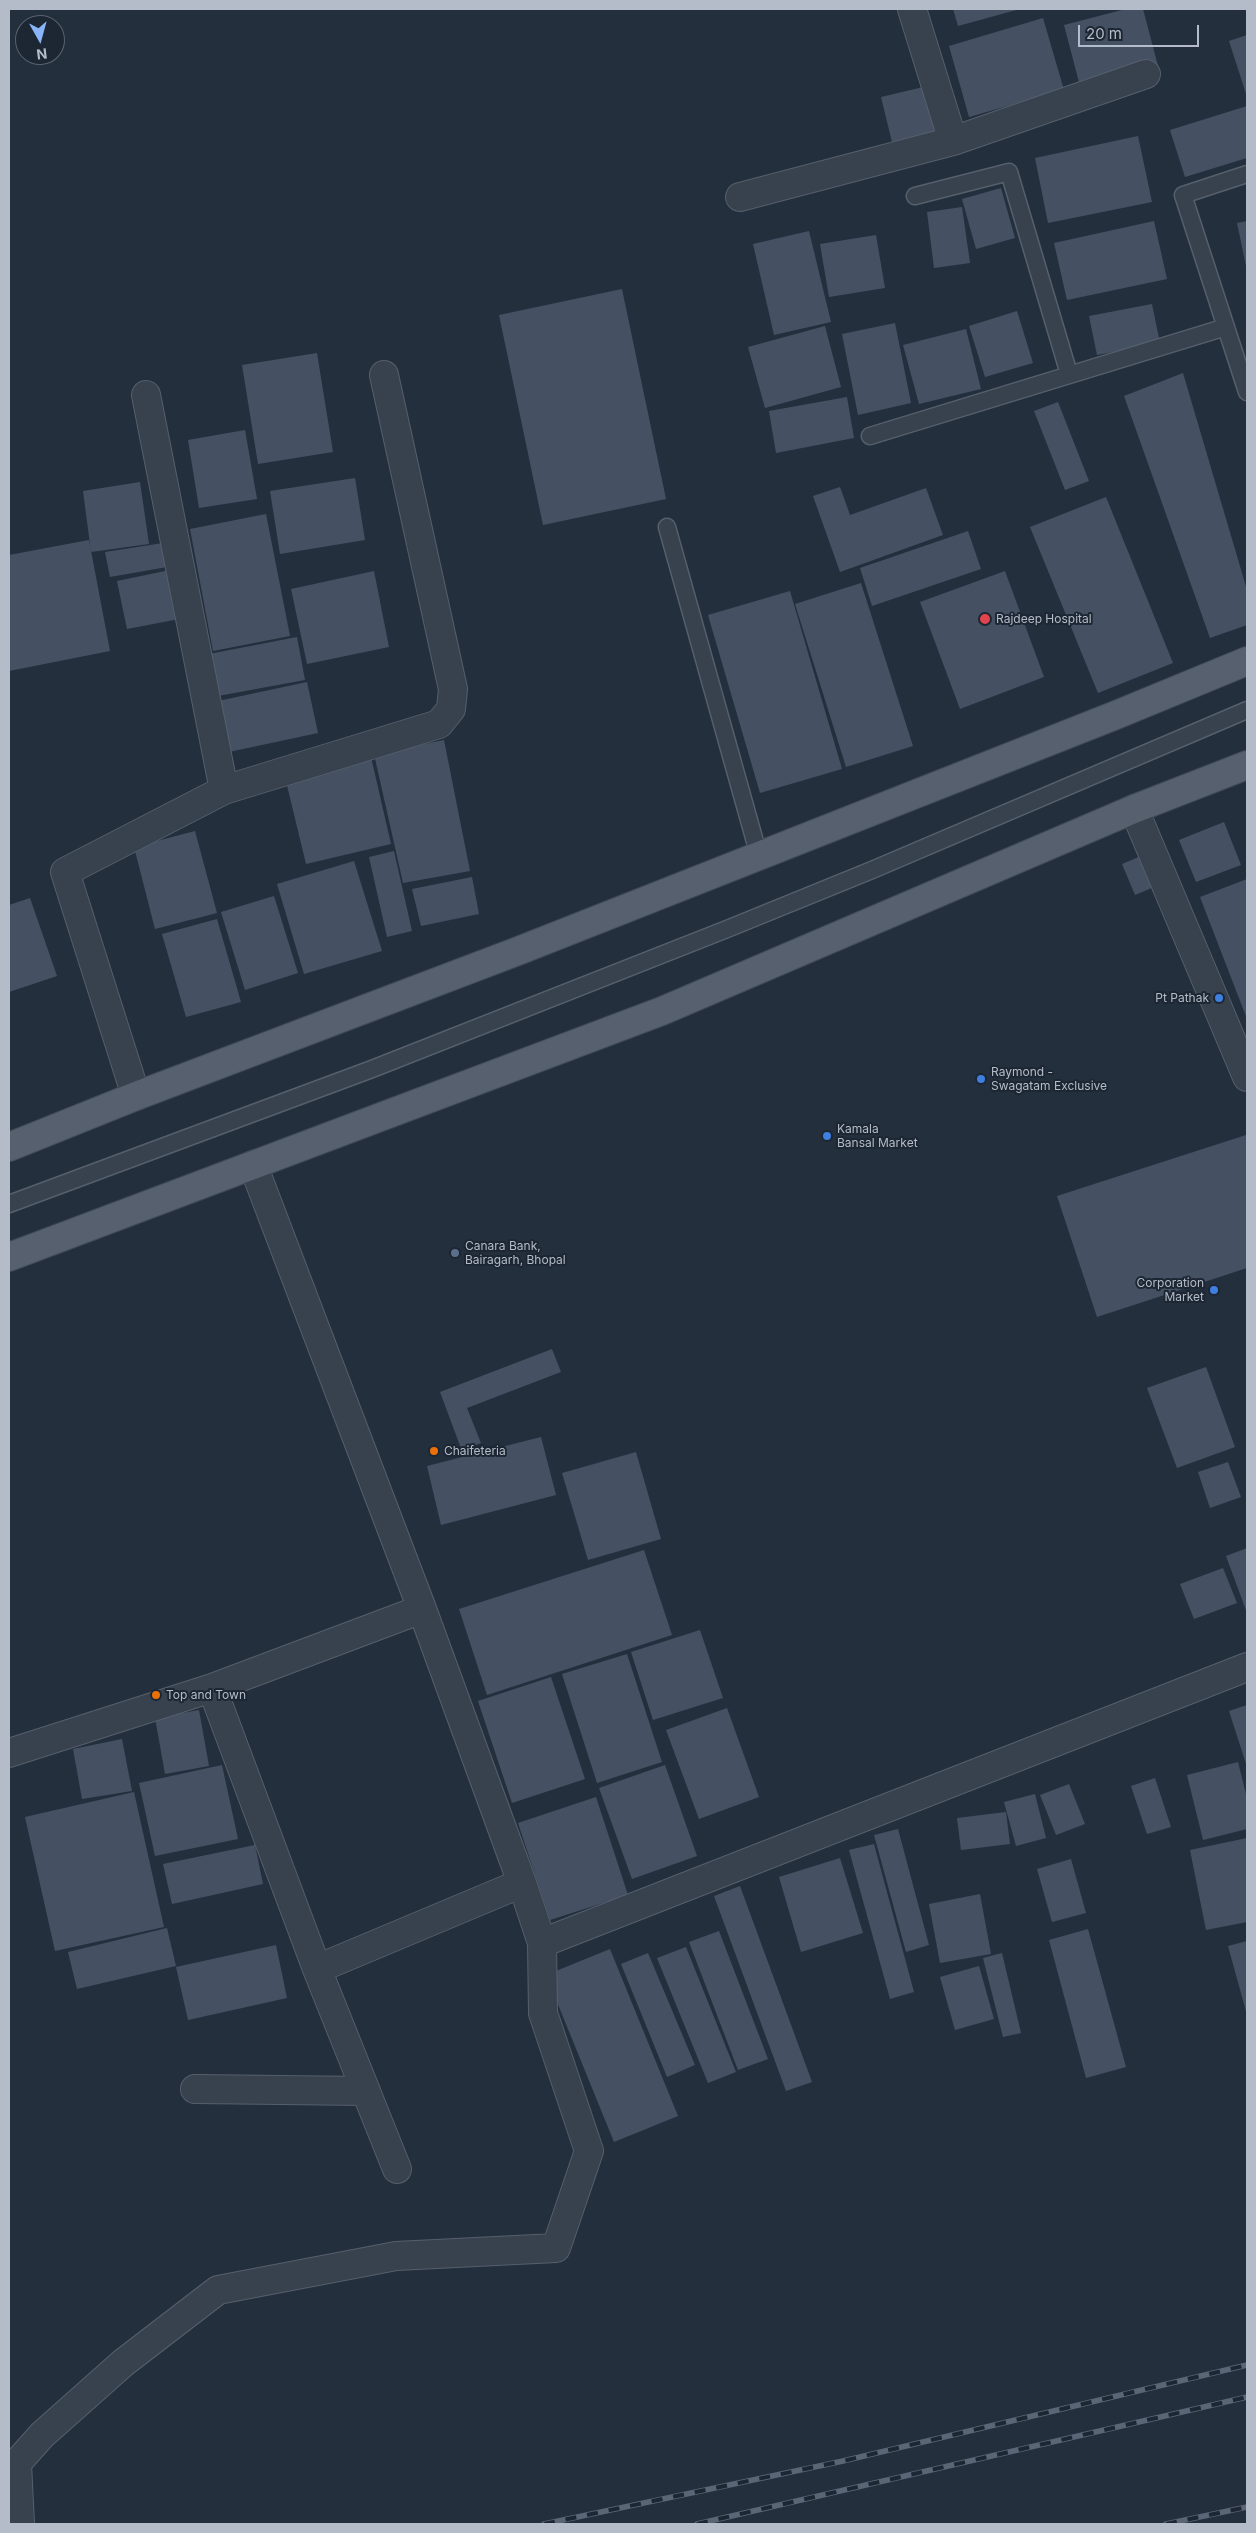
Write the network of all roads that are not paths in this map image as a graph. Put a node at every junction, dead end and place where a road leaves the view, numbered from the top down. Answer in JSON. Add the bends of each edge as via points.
{"nodes":[{"id":1,"x":912,"y":9,"type":"edge"},
{"id":2,"x":1146,"y":74,"type":"dead end"},
{"id":3,"x":953,"y":141,"type":"junction"},
{"id":4,"x":1247,"y":174,"type":"edge"},
{"id":5,"x":915,"y":196,"type":"dead end"},
{"id":6,"x":740,"y":197,"type":"dead end"},
{"id":7,"x":1226,"y":327,"type":"junction"},
{"id":8,"x":1069,"y":374,"type":"junction"},
{"id":9,"x":1244,"y":374,"type":"edge"},
{"id":10,"x":384,"y":375,"type":"dead end"},
{"id":11,"x":1247,"y":392,"type":"edge"},
{"id":12,"x":146,"y":395,"type":"dead end"},
{"id":13,"x":870,"y":436,"type":"dead end"},
{"id":14,"x":667,"y":527,"type":"dead end"},
{"id":15,"x":1247,"y":661,"type":"edge"},
{"id":16,"x":1247,"y":710,"type":"edge"},
{"id":17,"x":1247,"y":764,"type":"edge"},
{"id":18,"x":224,"y":790,"type":"junction"},
{"id":19,"x":1134,"y":809,"type":"junction"},
{"id":20,"x":759,"y":856,"type":"junction"},
{"id":21,"x":1240,"y":1041,"type":"edge"},
{"id":22,"x":1247,"y":1077,"type":"edge"},
{"id":23,"x":136,"y":1096,"type":"junction"},
{"id":24,"x":9,"y":1147,"type":"edge"},
{"id":25,"x":253,"y":1165,"type":"junction"},
{"id":26,"x":9,"y":1204,"type":"edge"},
{"id":27,"x":9,"y":1257,"type":"edge"},
{"id":28,"x":422,"y":1609,"type":"junction"},
{"id":29,"x":1247,"y":1667,"type":"edge"},
{"id":30,"x":212,"y":1688,"type":"junction"},
{"id":31,"x":9,"y":1753,"type":"edge"},
{"id":32,"x":522,"y":1883,"type":"junction"},
{"id":33,"x":542,"y":1944,"type":"junction"},
{"id":34,"x":317,"y":1969,"type":"junction"},
{"id":35,"x":196,"y":2089,"type":"dead end"},
{"id":36,"x":366,"y":2092,"type":"junction"},
{"id":37,"x":397,"y":2169,"type":"dead end"},
{"id":38,"x":20,"y":2524,"type":"edge"}],
"edges":[{"from":1,"to":3,"type":"street"},
{"from":2,"to":3,"type":"street"},
{"from":3,"to":6,"type":"street"},
{"from":4,"to":7,"type":"lane","via":[[1183,195]]},
{"from":5,"to":8,"type":"lane","via":[[1009,172]]},
{"from":7,"to":8,"type":"lane"},
{"from":7,"to":9,"type":"lane"},
{"from":8,"to":13,"type":"lane"},
{"from":9,"to":11,"type":"lane"},
{"from":10,"to":18,"type":"street","via":[[453,689],[450,709],[438,724]]},
{"from":12,"to":18,"type":"street"},
{"from":14,"to":20,"type":"lane"},
{"from":15,"to":20,"type":"main road"},
{"from":16,"to":26,"type":"lane","via":[[736,925],[372,1069]]},
{"from":17,"to":19,"type":"main road"},
{"from":18,"to":23,"type":"street","via":[[65,872]]},
{"from":19,"to":21,"type":"street"},
{"from":19,"to":25,"type":"main road","via":[[662,1011]]},
{"from":20,"to":23,"type":"main road"},
{"from":21,"to":22,"type":"street"},
{"from":23,"to":24,"type":"main road"},
{"from":25,"to":27,"type":"main road"},
{"from":25,"to":28,"type":"street"},
{"from":28,"to":30,"type":"street"},
{"from":28,"to":32,"type":"street"},
{"from":29,"to":33,"type":"street"},
{"from":30,"to":31,"type":"street"},
{"from":30,"to":34,"type":"street"},
{"from":32,"to":33,"type":"street"},
{"from":32,"to":34,"type":"street"},
{"from":33,"to":38,"type":"street","via":[[543,2013],[589,2151],[556,2248],[396,2256],[218,2290],[124,2362],[42,2435],[17,2463]]},
{"from":34,"to":36,"type":"street"},
{"from":35,"to":36,"type":"street"},
{"from":36,"to":37,"type":"street"}]}
